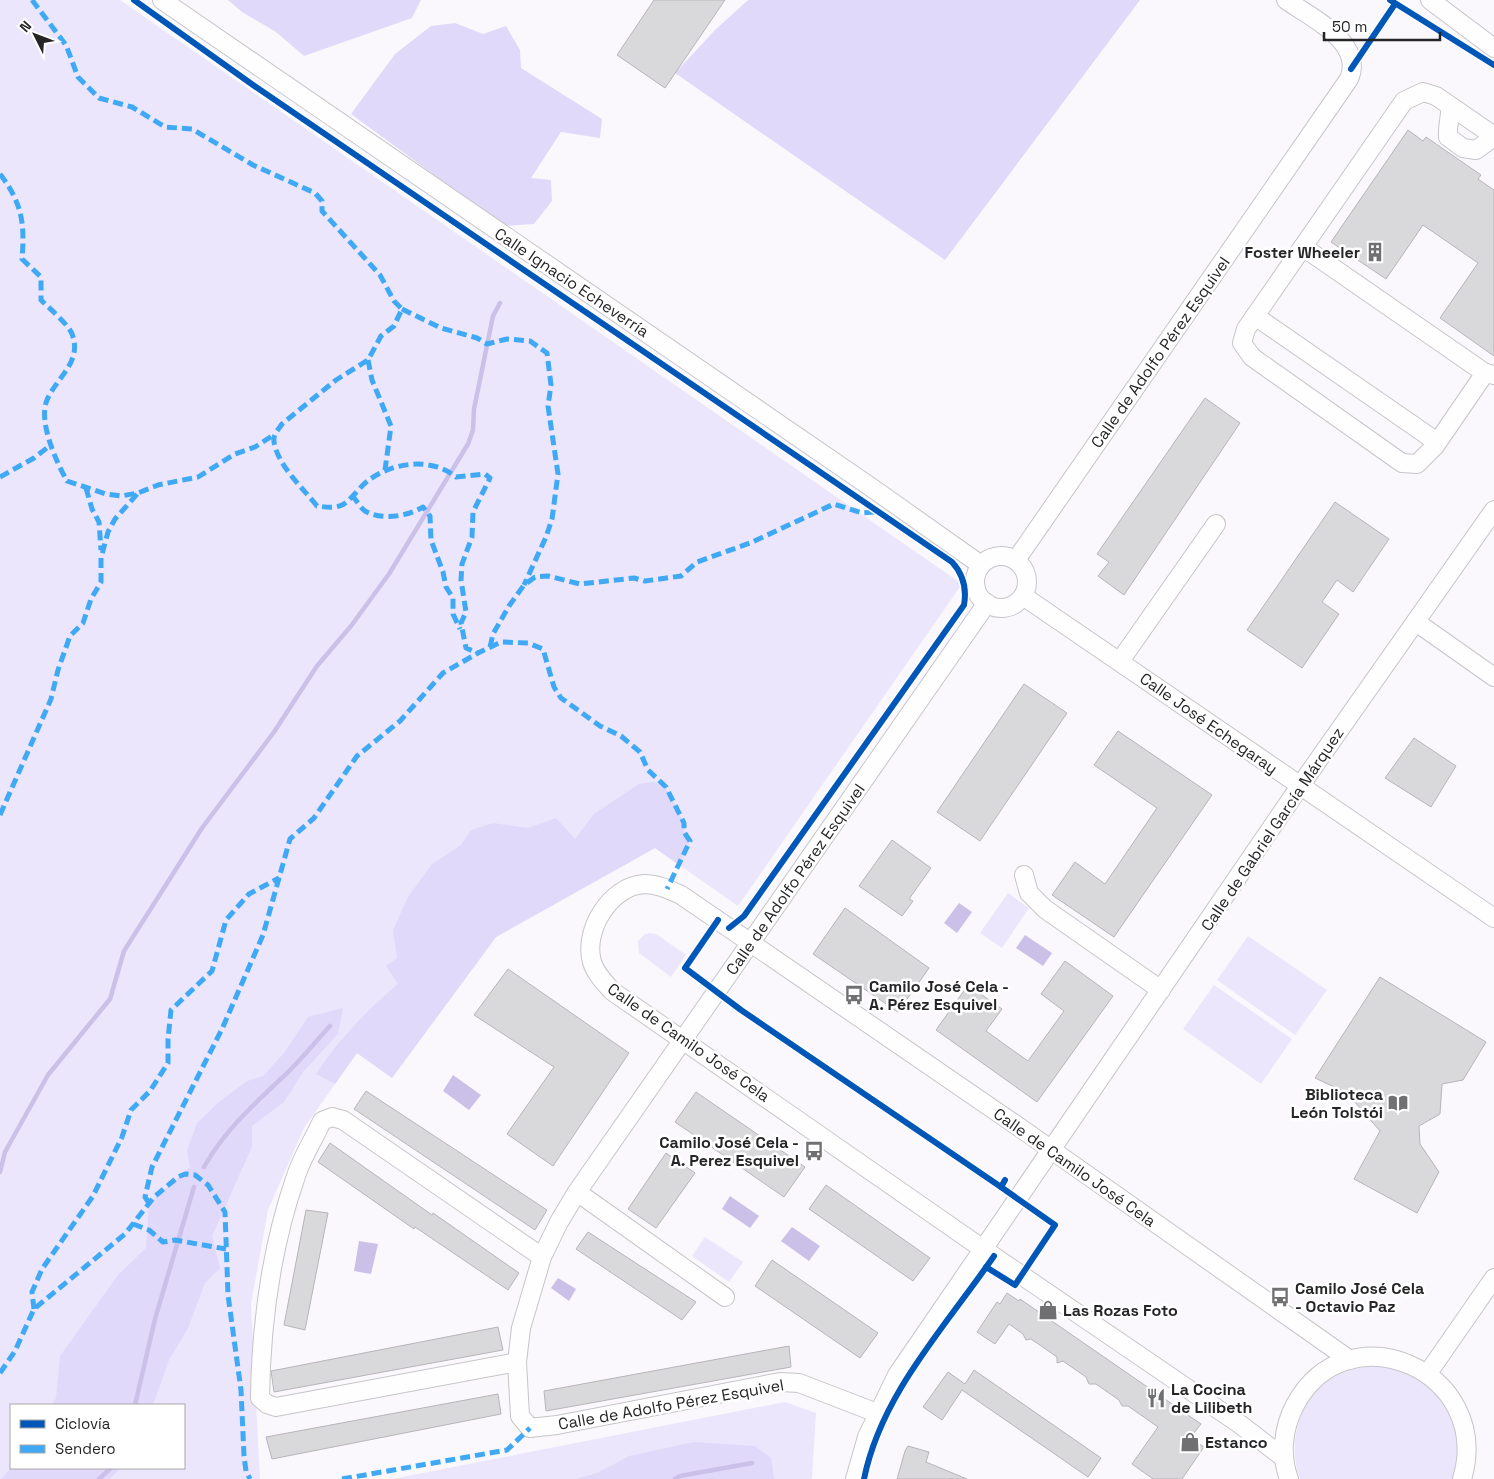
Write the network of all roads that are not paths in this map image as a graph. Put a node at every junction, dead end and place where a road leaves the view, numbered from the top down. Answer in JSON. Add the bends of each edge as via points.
{"nodes":[{"id":1,"x":162,"y":0,"type":"edge"},
{"id":2,"x":1286,"y":0,"type":"edge"},
{"id":3,"x":1420,"y":0,"type":"edge"},
{"id":4,"x":1430,"y":0,"type":"edge"},
{"id":5,"x":1452,"y":17,"type":"junction"},
{"id":6,"x":1494,"y":48,"type":"edge"},
{"id":7,"x":1450,"y":106,"type":"junction"},
{"id":8,"x":1494,"y":136,"type":"edge"},
{"id":9,"x":1303,"y":247,"type":"junction"},
{"id":10,"x":1255,"y":316,"type":"junction"},
{"id":11,"x":1489,"y":374,"type":"edge"},
{"id":12,"x":1437,"y":442,"type":"junction"},
{"id":13,"x":1494,"y":510,"type":"edge"},
{"id":14,"x":1216,"y":524,"type":"dead end"},
{"id":15,"x":1016,"y":560,"type":"junction"},
{"id":16,"x":981,"y":565,"type":"junction"},
{"id":17,"x":1023,"y":596,"type":"junction"},
{"id":18,"x":987,"y":603,"type":"junction"},
{"id":19,"x":1416,"y":622,"type":"junction"},
{"id":20,"x":1120,"y":661,"type":"junction"},
{"id":21,"x":1494,"y":677,"type":"edge"},
{"id":22,"x":1300,"y":786,"type":"junction"},
{"id":23,"x":1024,"y":875,"type":"dead end"},
{"id":24,"x":1494,"y":918,"type":"edge"},
{"id":25,"x":752,"y":943,"type":"junction"},
{"id":26,"x":1161,"y":990,"type":"junction"},
{"id":27,"x":684,"y":1040,"type":"junction"},
{"id":28,"x":1052,"y":1150,"type":"junction"},
{"id":29,"x":577,"y":1192,"type":"junction"},
{"id":30,"x":983,"y":1249,"type":"junction"},
{"id":31,"x":542,"y":1256,"type":"junction"},
{"id":32,"x":1494,"y":1278,"type":"edge"},
{"id":33,"x":725,"y":1297,"type":"dead end"},
{"id":34,"x":1350,"y":1360,"type":"junction"},
{"id":35,"x":517,"y":1362,"type":"junction"},
{"id":36,"x":1428,"y":1373,"type":"junction"},
{"id":37,"x":877,"y":1414,"type":"junction"},
{"id":38,"x":1468,"y":1446,"type":"junction"},
{"id":39,"x":1284,"y":1458,"type":"junction"},
{"id":40,"x":855,"y":1479,"type":"edge"},
{"id":41,"x":1289,"y":1479,"type":"edge"},
{"id":42,"x":1462,"y":1479,"type":"edge"},
{"id":43,"x":1476,"y":1479,"type":"edge"}],
"edges":[{"from":1,"to":16,"type":"street","name":"Calle Ignacio Echeverría"},
{"from":2,"to":15,"type":"street","name":"Calle de Adolfo Pérez Esquivel","via":[[1333,33],[1347,48],[1352,59],[1347,84]]},
{"from":3,"to":5,"type":"street"},
{"from":4,"to":5,"type":"street"},
{"from":5,"to":6,"type":"street"},
{"from":7,"to":8,"type":"street"},
{"from":7,"to":8,"type":"street","via":[[1448,136],[1463,148],[1476,150]]},
{"from":7,"to":9,"type":"street","via":[[1423,92],[1404,101]]},
{"from":9,"to":10,"type":"street"},
{"from":9,"to":11,"type":"street"},
{"from":10,"to":12,"type":"street"},
{"from":10,"to":12,"type":"street","via":[[1242,343],[1252,357],[1402,463],[1417,464]]},
{"from":11,"to":12,"type":"street"},
{"from":13,"to":19,"type":"street","name":"Calle de Gabriel García Márquez"},
{"from":14,"to":20,"type":"street"},
{"from":15,"to":16,"type":"street","via":[[995,556]]},
{"from":15,"to":17,"type":"street","via":[[1027,576]]},
{"from":16,"to":18,"type":"street","via":[[975,585]]},
{"from":17,"to":18,"type":"street","via":[[1010,607],[997,608]]},
{"from":17,"to":20,"type":"street","name":"Calle José Echegaray"},
{"from":18,"to":25,"type":"street","name":"Calle de Adolfo Pérez Esquivel"},
{"from":19,"to":21,"type":"street"},
{"from":19,"to":22,"type":"street","name":"Calle de Gabriel García Márquez"},
{"from":20,"to":22,"type":"street","name":"Calle José Echegaray"},
{"from":22,"to":24,"type":"street","name":"Calle José Echegaray"},
{"from":22,"to":26,"type":"street","name":"Calle de Gabriel García Márquez"},
{"from":23,"to":26,"type":"street","via":[[1029,893],[1046,909]]},
{"from":25,"to":27,"type":"street","name":"Calle de Adolfo Pérez Esquivel"},
{"from":25,"to":27,"type":"street","name":"Calle de Camilo José Cela","via":[[681,895],[660,886],[644,884],[627,891],[610,903],[597,919],[590,937],[592,963],[601,978],[612,990]]},
{"from":25,"to":28,"type":"street","name":"Calle de Camilo José Cela"},
{"from":26,"to":28,"type":"street","name":"Calle de Gabriel García Márquez"},
{"from":27,"to":29,"type":"street","name":"Calle de Adolfo Pérez Esquivel"},
{"from":27,"to":30,"type":"street","name":"Calle de Camilo José Cela"},
{"from":28,"to":30,"type":"street","name":"Calle de Gabriel García Márquez"},
{"from":28,"to":34,"type":"street","name":"Calle de Camilo José Cela"},
{"from":29,"to":31,"type":"street","name":"Calle de Adolfo Pérez Esquivel"},
{"from":29,"to":33,"type":"street"},
{"from":30,"to":37,"type":"street","name":"Calle de Gabriel García Márquez","via":[[897,1375]]},
{"from":30,"to":39,"type":"street","name":"Calle de Camilo José Cela","via":[[1241,1425]]},
{"from":31,"to":35,"type":"street","name":"Calle de Adolfo Pérez Esquivel","via":[[521,1328]]},
{"from":31,"to":35,"type":"street","via":[[343,1120],[332,1117],[322,1121],[296,1175],[275,1251],[260,1351],[260,1398],[267,1404],[276,1407]]},
{"from":32,"to":36,"type":"street"},
{"from":34,"to":36,"type":"street","via":[[1370,1356],[1391,1358],[1410,1363]]},
{"from":34,"to":39,"type":"street","via":[[1322,1374],[1300,1396],[1284,1436]]},
{"from":35,"to":37,"type":"street","name":"Calle de Adolfo Pérez Esquivel","via":[[520,1416],[530,1428],[780,1382],[799,1383]]},
{"from":36,"to":38,"type":"street","via":[[1442,1384],[1457,1405]]},
{"from":37,"to":40,"type":"street","name":"Calle de Gabriel García Márquez"},
{"from":38,"to":42,"type":"street"},
{"from":38,"to":43,"type":"street"},
{"from":39,"to":41,"type":"street"}]}
